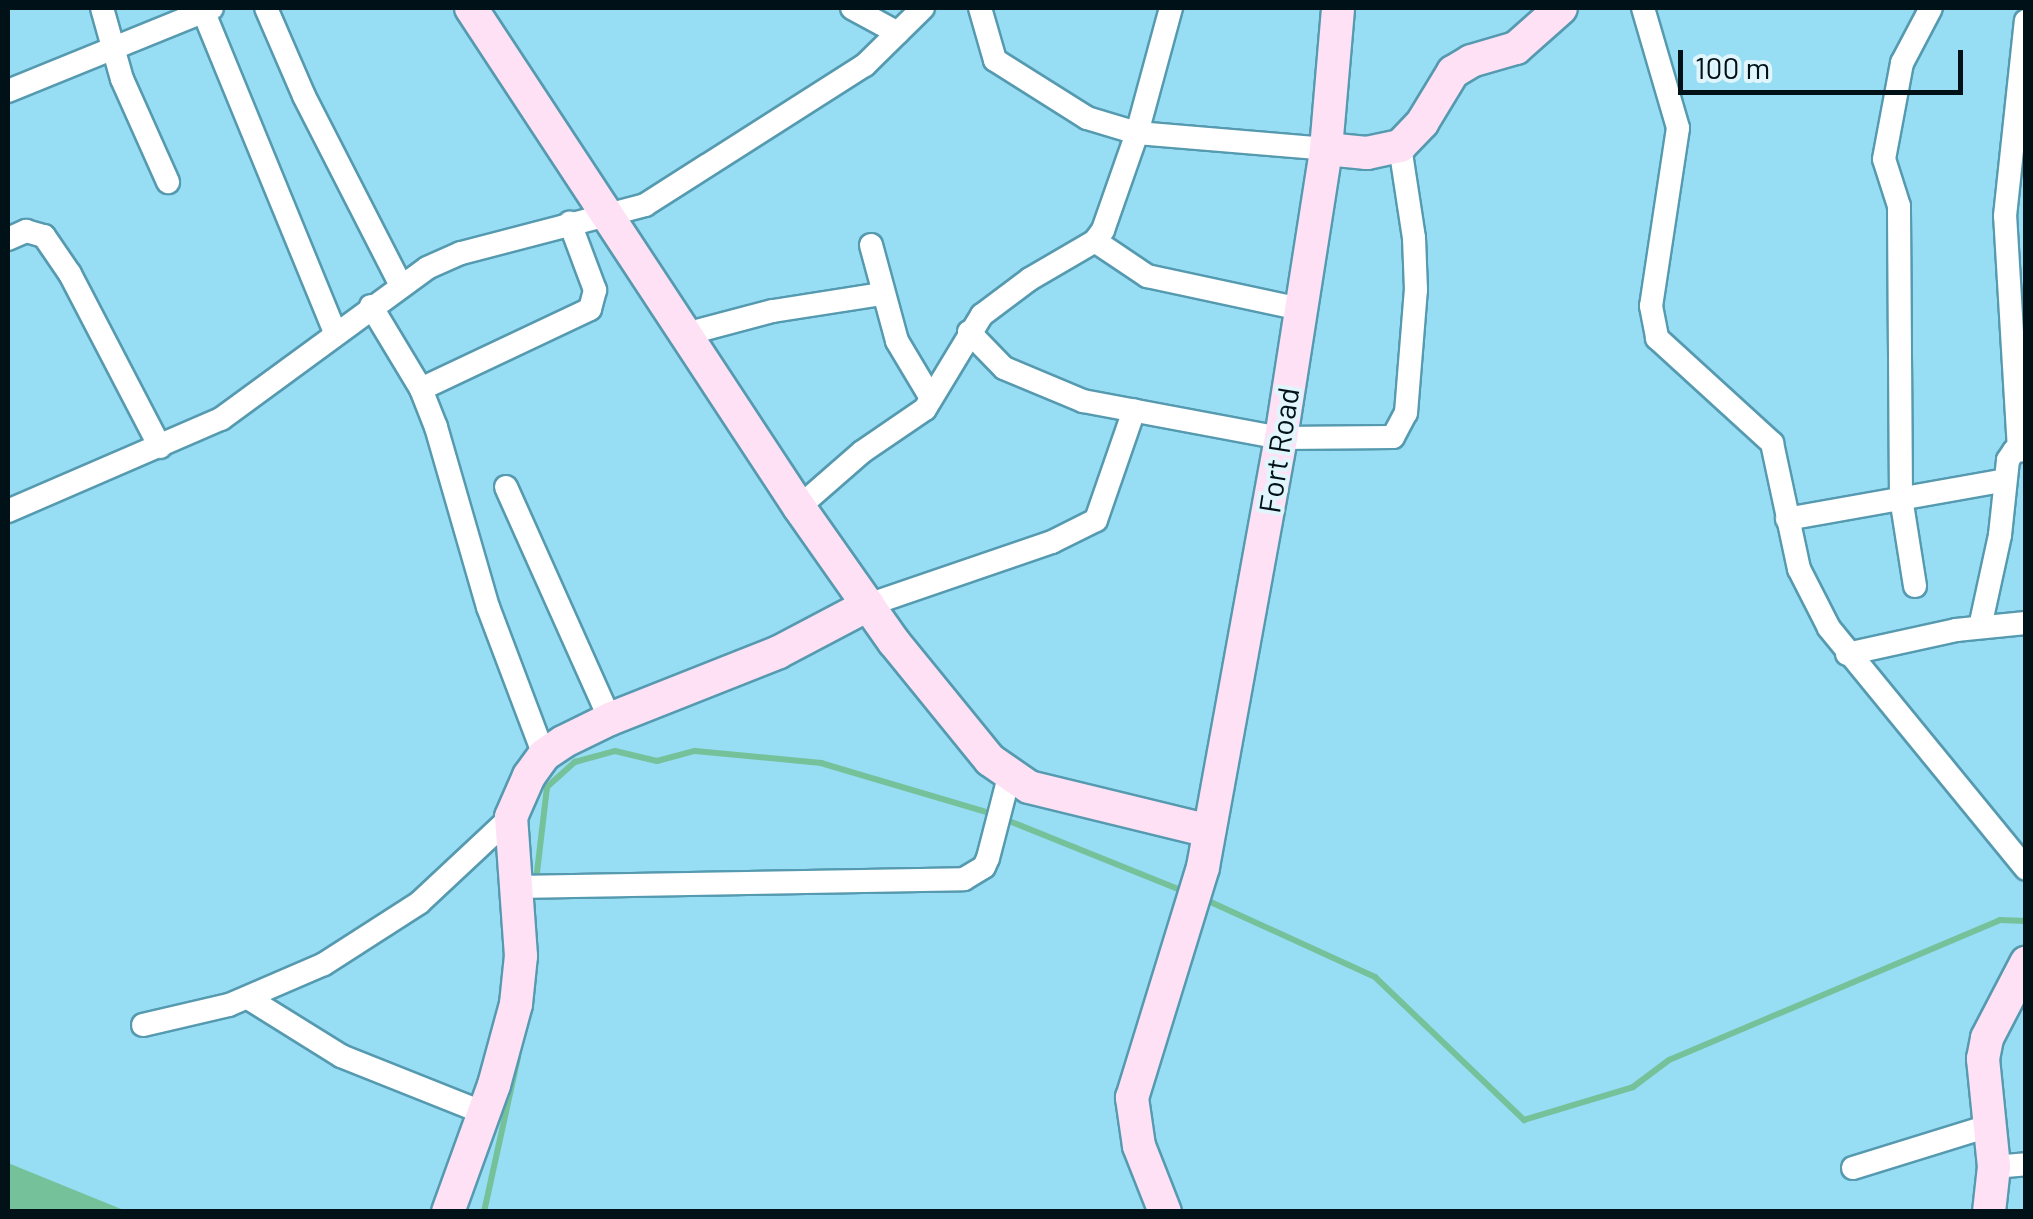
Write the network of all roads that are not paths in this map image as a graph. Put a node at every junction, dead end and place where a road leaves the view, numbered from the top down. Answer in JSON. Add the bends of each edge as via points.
{"nodes":[{"id":1,"x":102,"y":8,"type":"edge"},
{"id":2,"x":266,"y":8,"type":"edge"},
{"id":3,"x":471,"y":8,"type":"edge"},
{"id":4,"x":852,"y":8,"type":"edge"},
{"id":5,"x":923,"y":8,"type":"edge"},
{"id":6,"x":980,"y":8,"type":"edge"},
{"id":7,"x":1170,"y":8,"type":"edge"},
{"id":8,"x":1338,"y":8,"type":"edge"},
{"id":9,"x":1562,"y":8,"type":"edge"},
{"id":10,"x":1643,"y":8,"type":"edge"},
{"id":11,"x":1931,"y":8,"type":"edge"},
{"id":12,"x":205,"y":9,"type":"edge"},
{"id":13,"x":2026,"y":21,"type":"edge"},
{"id":14,"x":898,"y":33,"type":"junction"},
{"id":15,"x":114,"y":44,"type":"junction"},
{"id":16,"x":8,"y":91,"type":"edge"},
{"id":17,"x":1137,"y":132,"type":"junction"},
{"id":18,"x":1400,"y":146,"type":"junction"},
{"id":19,"x":1326,"y":149,"type":"junction"},
{"id":20,"x":168,"y":182,"type":"dead end"},
{"id":21,"x":604,"y":213,"type":"junction"},
{"id":22,"x":570,"y":222,"type":"junction"},
{"id":23,"x":8,"y":238,"type":"edge"},
{"id":24,"x":1094,"y":242,"type":"junction"},
{"id":25,"x":871,"y":245,"type":"dead end"},
{"id":26,"x":400,"y":284,"type":"junction"},
{"id":27,"x":881,"y":294,"type":"junction"},
{"id":28,"x":371,"y":306,"type":"junction"},
{"id":29,"x":1301,"y":309,"type":"junction"},
{"id":30,"x":968,"y":332,"type":"junction"},
{"id":31,"x":336,"y":334,"type":"junction"},
{"id":32,"x":682,"y":334,"type":"junction"},
{"id":33,"x":421,"y":389,"type":"junction"},
{"id":34,"x":931,"y":398,"type":"junction"},
{"id":35,"x":1134,"y":410,"type":"junction"},
{"id":36,"x":1281,"y":438,"type":"junction"},
{"id":37,"x":160,"y":446,"type":"junction"},
{"id":38,"x":2022,"y":450,"type":"edge"},
{"id":39,"x":2006,"y":480,"type":"junction"},
{"id":40,"x":506,"y":487,"type":"dead end"},
{"id":41,"x":1901,"y":498,"type":"junction"},
{"id":42,"x":799,"y":507,"type":"junction"},
{"id":43,"x":8,"y":511,"type":"edge"},
{"id":44,"x":1786,"y":520,"type":"junction"},
{"id":45,"x":1915,"y":586,"type":"dead end"},
{"id":46,"x":868,"y":605,"type":"junction"},
{"id":47,"x":2026,"y":623,"type":"edge"},
{"id":48,"x":1980,"y":627,"type":"junction"},
{"id":49,"x":1847,"y":654,"type":"junction"},
{"id":50,"x":610,"y":719,"type":"junction"},
{"id":51,"x":544,"y":755,"type":"junction"},
{"id":52,"x":1009,"y":778,"type":"junction"},
{"id":53,"x":511,"y":816,"type":"junction"},
{"id":54,"x":1209,"y":831,"type":"junction"},
{"id":55,"x":2026,"y":869,"type":"edge"},
{"id":56,"x":516,"y":887,"type":"junction"},
{"id":57,"x":2026,"y":962,"type":"edge"},
{"id":58,"x":248,"y":998,"type":"junction"},
{"id":59,"x":143,"y":1025,"type":"dead end"},
{"id":60,"x":484,"y":1113,"type":"junction"},
{"id":61,"x":1989,"y":1126,"type":"junction"},
{"id":62,"x":2010,"y":1166,"type":"edge"},
{"id":63,"x":1853,"y":1168,"type":"dead end"},
{"id":64,"x":448,"y":1212,"type":"edge"},
{"id":65,"x":1165,"y":1212,"type":"edge"},
{"id":66,"x":1989,"y":1212,"type":"edge"}],
"edges":[{"from":1,"to":15,"type":"street"},
{"from":2,"to":26,"type":"street"},
{"from":3,"to":21,"type":"street"},
{"from":4,"to":14,"type":"street"},
{"from":5,"to":14,"type":"street"},
{"from":6,"to":17,"type":"street","via":[[990,52],[1006,69],[1072,111]]},
{"from":7,"to":17,"type":"street"},
{"from":8,"to":19,"type":"street","name":"Fort Road"},
{"from":9,"to":18,"type":"street","via":[[1516,48],[1454,72]]},
{"from":10,"to":44,"type":"street","via":[[1678,128],[1653,324],[1665,348],[1772,442]]},
{"from":11,"to":41,"type":"street","via":[[1902,62],[1884,160],[1899,206]]},
{"from":12,"to":15,"type":"street"},
{"from":12,"to":31,"type":"street"},
{"from":13,"to":38,"type":"street","via":[[2005,216]]},
{"from":14,"to":21,"type":"street","via":[[864,65],[775,126],[636,209]]},
{"from":15,"to":16,"type":"street"},
{"from":15,"to":20,"type":"street","via":[[122,79]]},
{"from":17,"to":19,"type":"street"},
{"from":17,"to":24,"type":"street"},
{"from":18,"to":19,"type":"street","via":[[1368,153]]},
{"from":18,"to":36,"type":"street","via":[[1416,290],[1399,434],[1380,440]]},
{"from":19,"to":29,"type":"street","name":"Fort Road"},
{"from":21,"to":22,"type":"street"},
{"from":21,"to":32,"type":"street"},
{"from":22,"to":26,"type":"street","via":[[461,253]]},
{"from":22,"to":33,"type":"street","via":[[594,290],[590,309]]},
{"from":23,"to":37,"type":"street","via":[[26,231],[44,236]]},
{"from":24,"to":29,"type":"street","via":[[1148,276]]},
{"from":24,"to":30,"type":"street","via":[[997,302]]},
{"from":25,"to":27,"type":"street"},
{"from":26,"to":28,"type":"street"},
{"from":27,"to":32,"type":"street"},
{"from":27,"to":34,"type":"street","via":[[897,341]]},
{"from":28,"to":31,"type":"street"},
{"from":28,"to":33,"type":"street"},
{"from":29,"to":36,"type":"street","name":"Fort Road"},
{"from":30,"to":34,"type":"street"},
{"from":30,"to":35,"type":"street","via":[[1004,368],[1052,391]]},
{"from":31,"to":37,"type":"street","via":[[220,419]]},
{"from":32,"to":42,"type":"street"},
{"from":33,"to":51,"type":"street","via":[[488,607]]},
{"from":34,"to":42,"type":"street"},
{"from":35,"to":36,"type":"street"},
{"from":35,"to":46,"type":"street","via":[[1096,520],[1052,542]]},
{"from":36,"to":54,"type":"street","name":"Fort Road"},
{"from":37,"to":43,"type":"street"},
{"from":38,"to":39,"type":"street","via":[[2010,455]]},
{"from":39,"to":41,"type":"street"},
{"from":39,"to":48,"type":"street"},
{"from":40,"to":50,"type":"street"},
{"from":41,"to":44,"type":"street"},
{"from":41,"to":45,"type":"street"},
{"from":42,"to":46,"type":"street"},
{"from":44,"to":49,"type":"street","via":[[1799,569]]},
{"from":46,"to":50,"type":"street","via":[[779,652]]},
{"from":46,"to":52,"type":"street"},
{"from":47,"to":48,"type":"street"},
{"from":48,"to":49,"type":"street"},
{"from":49,"to":55,"type":"street"},
{"from":50,"to":51,"type":"street"},
{"from":51,"to":53,"type":"street"},
{"from":52,"to":54,"type":"street"},
{"from":52,"to":56,"type":"street","via":[[984,868],[964,879]]},
{"from":53,"to":56,"type":"street"},
{"from":53,"to":58,"type":"street","via":[[419,903],[377,933]]},
{"from":54,"to":65,"type":"street","name":"Fort Road","via":[[1132,1098],[1138,1146]]},
{"from":56,"to":60,"type":"street","via":[[516,1004]]},
{"from":57,"to":61,"type":"street","via":[[1985,1048]]},
{"from":58,"to":59,"type":"street"},
{"from":58,"to":60,"type":"street","via":[[341,1056]]},
{"from":60,"to":64,"type":"street"},
{"from":61,"to":62,"type":"street"},
{"from":61,"to":63,"type":"street"},
{"from":62,"to":66,"type":"street"}]}
